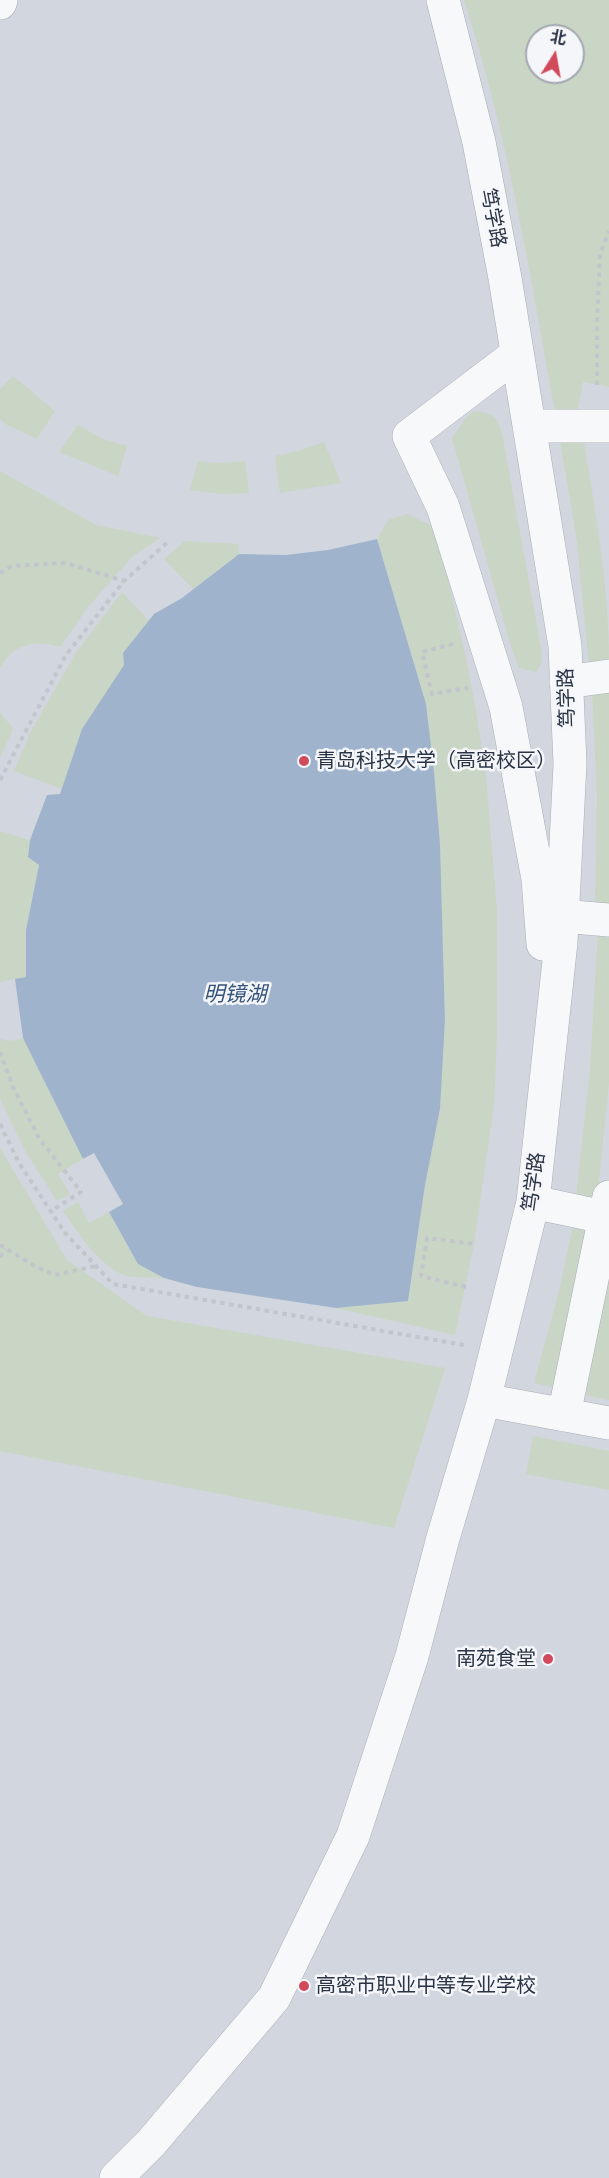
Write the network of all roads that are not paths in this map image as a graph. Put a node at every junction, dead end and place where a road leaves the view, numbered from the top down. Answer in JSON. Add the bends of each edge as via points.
{"nodes":[{"id":1,"x":443,"y":0,"type":"edge"},
{"id":2,"x":518,"y":354,"type":"junction"},
{"id":3,"x":529,"y":426,"type":"junction"},
{"id":4,"x":609,"y":426,"type":"edge"},
{"id":5,"x":609,"y":676,"type":"edge"},
{"id":6,"x":566,"y":682,"type":"junction"},
{"id":7,"x":562,"y":916,"type":"junction"},
{"id":8,"x":609,"y":920,"type":"edge"},
{"id":9,"x":550,"y":1041,"type":"junction"},
{"id":10,"x":533,"y":1202,"type":"junction"},
{"id":11,"x":608,"y":1211,"type":"edge"},
{"id":12,"x":484,"y":1400,"type":"junction"},
{"id":13,"x":564,"y":1415,"type":"junction"},
{"id":14,"x":609,"y":1423,"type":"edge"},
{"id":15,"x":116,"y":2178,"type":"edge"}],
"edges":[{"from":1,"to":2,"type":"lane","name":"笃学路","via":[[479,142]]},
{"from":2,"to":3,"type":"lane","name":"笃学路"},
{"from":2,"to":9,"type":"lane","via":[[409,436],[443,507],[506,707],[538,879]]},
{"from":3,"to":4,"type":"lane"},
{"from":3,"to":6,"type":"lane","name":"笃学路","via":[[565,646]]},
{"from":5,"to":6,"type":"lane"},
{"from":6,"to":7,"type":"lane","name":"笃学路","via":[[570,764]]},
{"from":7,"to":8,"type":"lane"},
{"from":7,"to":9,"type":"lane","name":"笃学路"},
{"from":9,"to":10,"type":"lane","name":"笃学路"},
{"from":10,"to":11,"type":"lane"},
{"from":10,"to":12,"type":"lane","name":"笃学路"},
{"from":11,"to":13,"type":"lane"},
{"from":12,"to":13,"type":"lane"},
{"from":12,"to":15,"type":"lane","name":"笃学路","via":[[412,1656],[353,1836],[274,1998],[151,2144]]},
{"from":13,"to":14,"type":"lane"}]}
